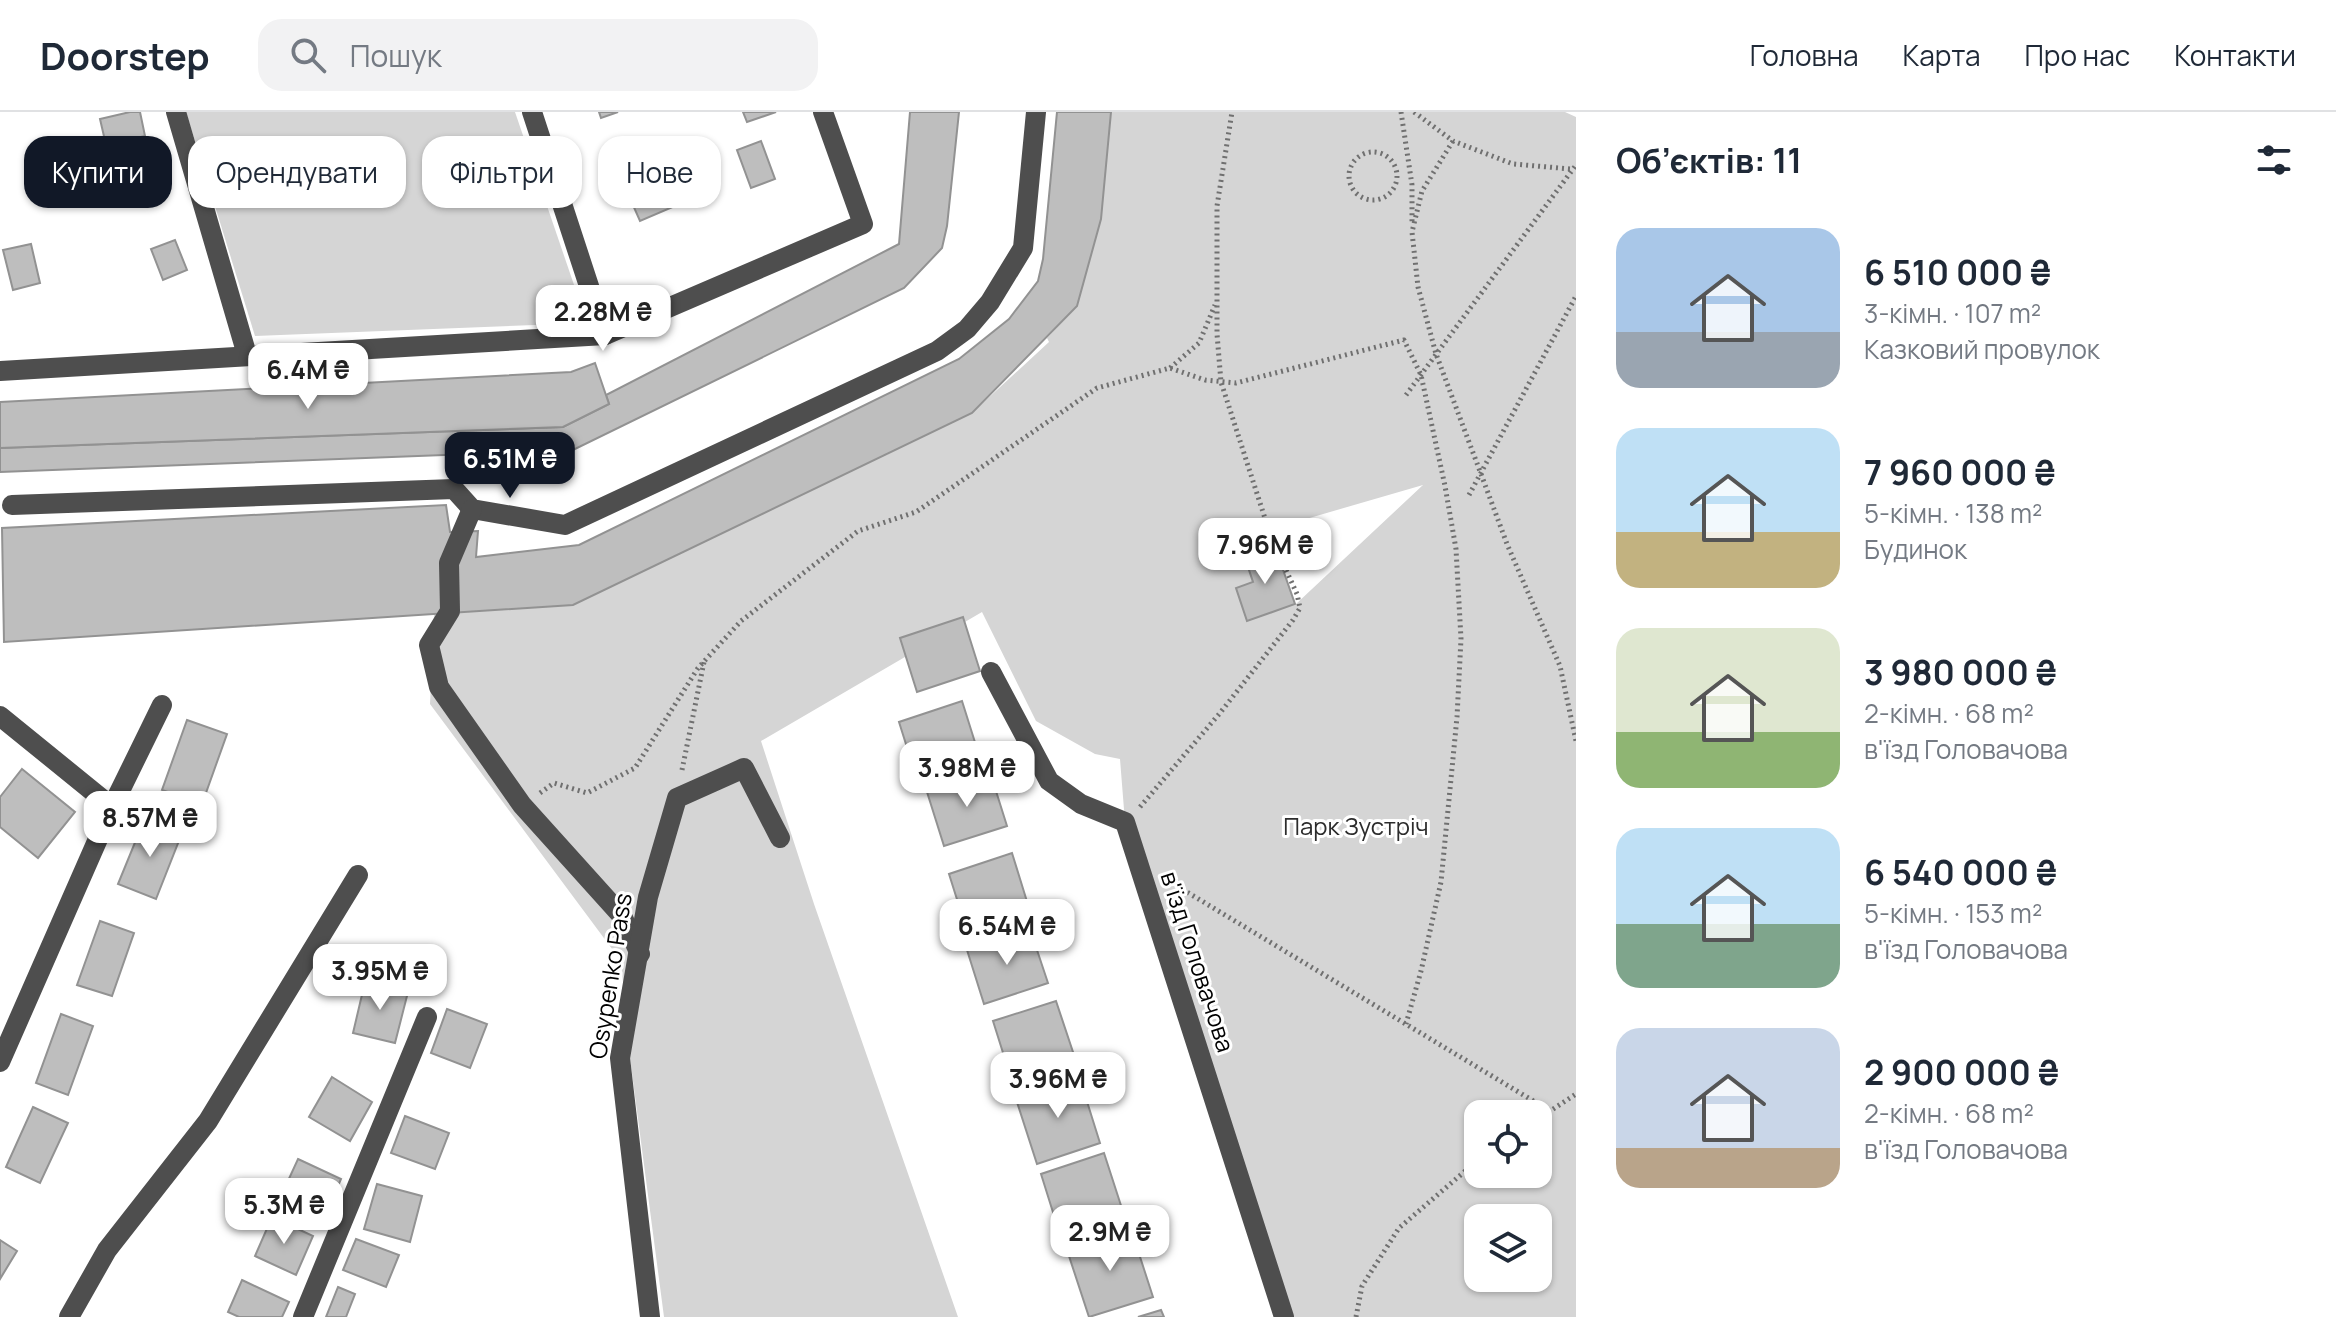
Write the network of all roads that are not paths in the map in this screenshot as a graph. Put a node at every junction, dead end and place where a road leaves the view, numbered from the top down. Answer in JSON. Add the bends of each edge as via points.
{"nodes":[{"id":1,"x":176,"y":112,"type":"edge"},
{"id":2,"x":532,"y":112,"type":"edge"},
{"id":3,"x":823,"y":112,"type":"edge"},
{"id":4,"x":1036,"y":112,"type":"edge"},
{"id":5,"x":605,"y":335,"type":"junction"},
{"id":6,"x":247,"y":355,"type":"junction"},
{"id":7,"x":0,"y":371,"type":"edge"},
{"id":8,"x":12,"y":505,"type":"dead end"},
{"id":9,"x":472,"y":509,"type":"junction"},
{"id":10,"x":991,"y":672,"type":"dead end"},
{"id":11,"x":162,"y":705,"type":"dead end"},
{"id":12,"x":0,"y":716,"type":"edge"},
{"id":13,"x":112,"y":807,"type":"junction"},
{"id":14,"x":780,"y":838,"type":"dead end"},
{"id":15,"x":358,"y":875,"type":"dead end"},
{"id":16,"x":640,"y":954,"type":"junction"},
{"id":17,"x":427,"y":1017,"type":"dead end"},
{"id":18,"x":0,"y":1062,"type":"edge"},
{"id":19,"x":69,"y":1317,"type":"edge"},
{"id":20,"x":303,"y":1317,"type":"edge"},
{"id":21,"x":650,"y":1317,"type":"edge"},
{"id":22,"x":1284,"y":1317,"type":"edge"}],
"edges":[{"from":1,"to":6,"type":"street"},
{"from":2,"to":5,"type":"street"},
{"from":3,"to":5,"type":"street","via":[[863,224]]},
{"from":4,"to":9,"type":"street","via":[[1023,248],[990,302],[967,329],[937,351],[565,525]]},
{"from":5,"to":6,"type":"street"},
{"from":6,"to":7,"type":"street"},
{"from":8,"to":9,"type":"street","via":[[454,489]]},
{"from":9,"to":16,"type":"street","via":[[449,563],[450,611],[429,645],[439,687],[522,805],[622,916]]},
{"from":10,"to":22,"type":"street","name":"в'їзд Головачова","via":[[1049,781],[1081,804],[1125,822]]},
{"from":11,"to":13,"type":"street"},
{"from":12,"to":13,"type":"street"},
{"from":13,"to":18,"type":"street"},
{"from":14,"to":16,"type":"street","name":"Osypenko Pass","via":[[744,768],[677,798],[648,897]]},
{"from":15,"to":19,"type":"street","via":[[208,1121],[107,1250]]},
{"from":16,"to":21,"type":"street","name":"Osypenko Pass","via":[[620,1058]]},
{"from":17,"to":20,"type":"street"}]}
